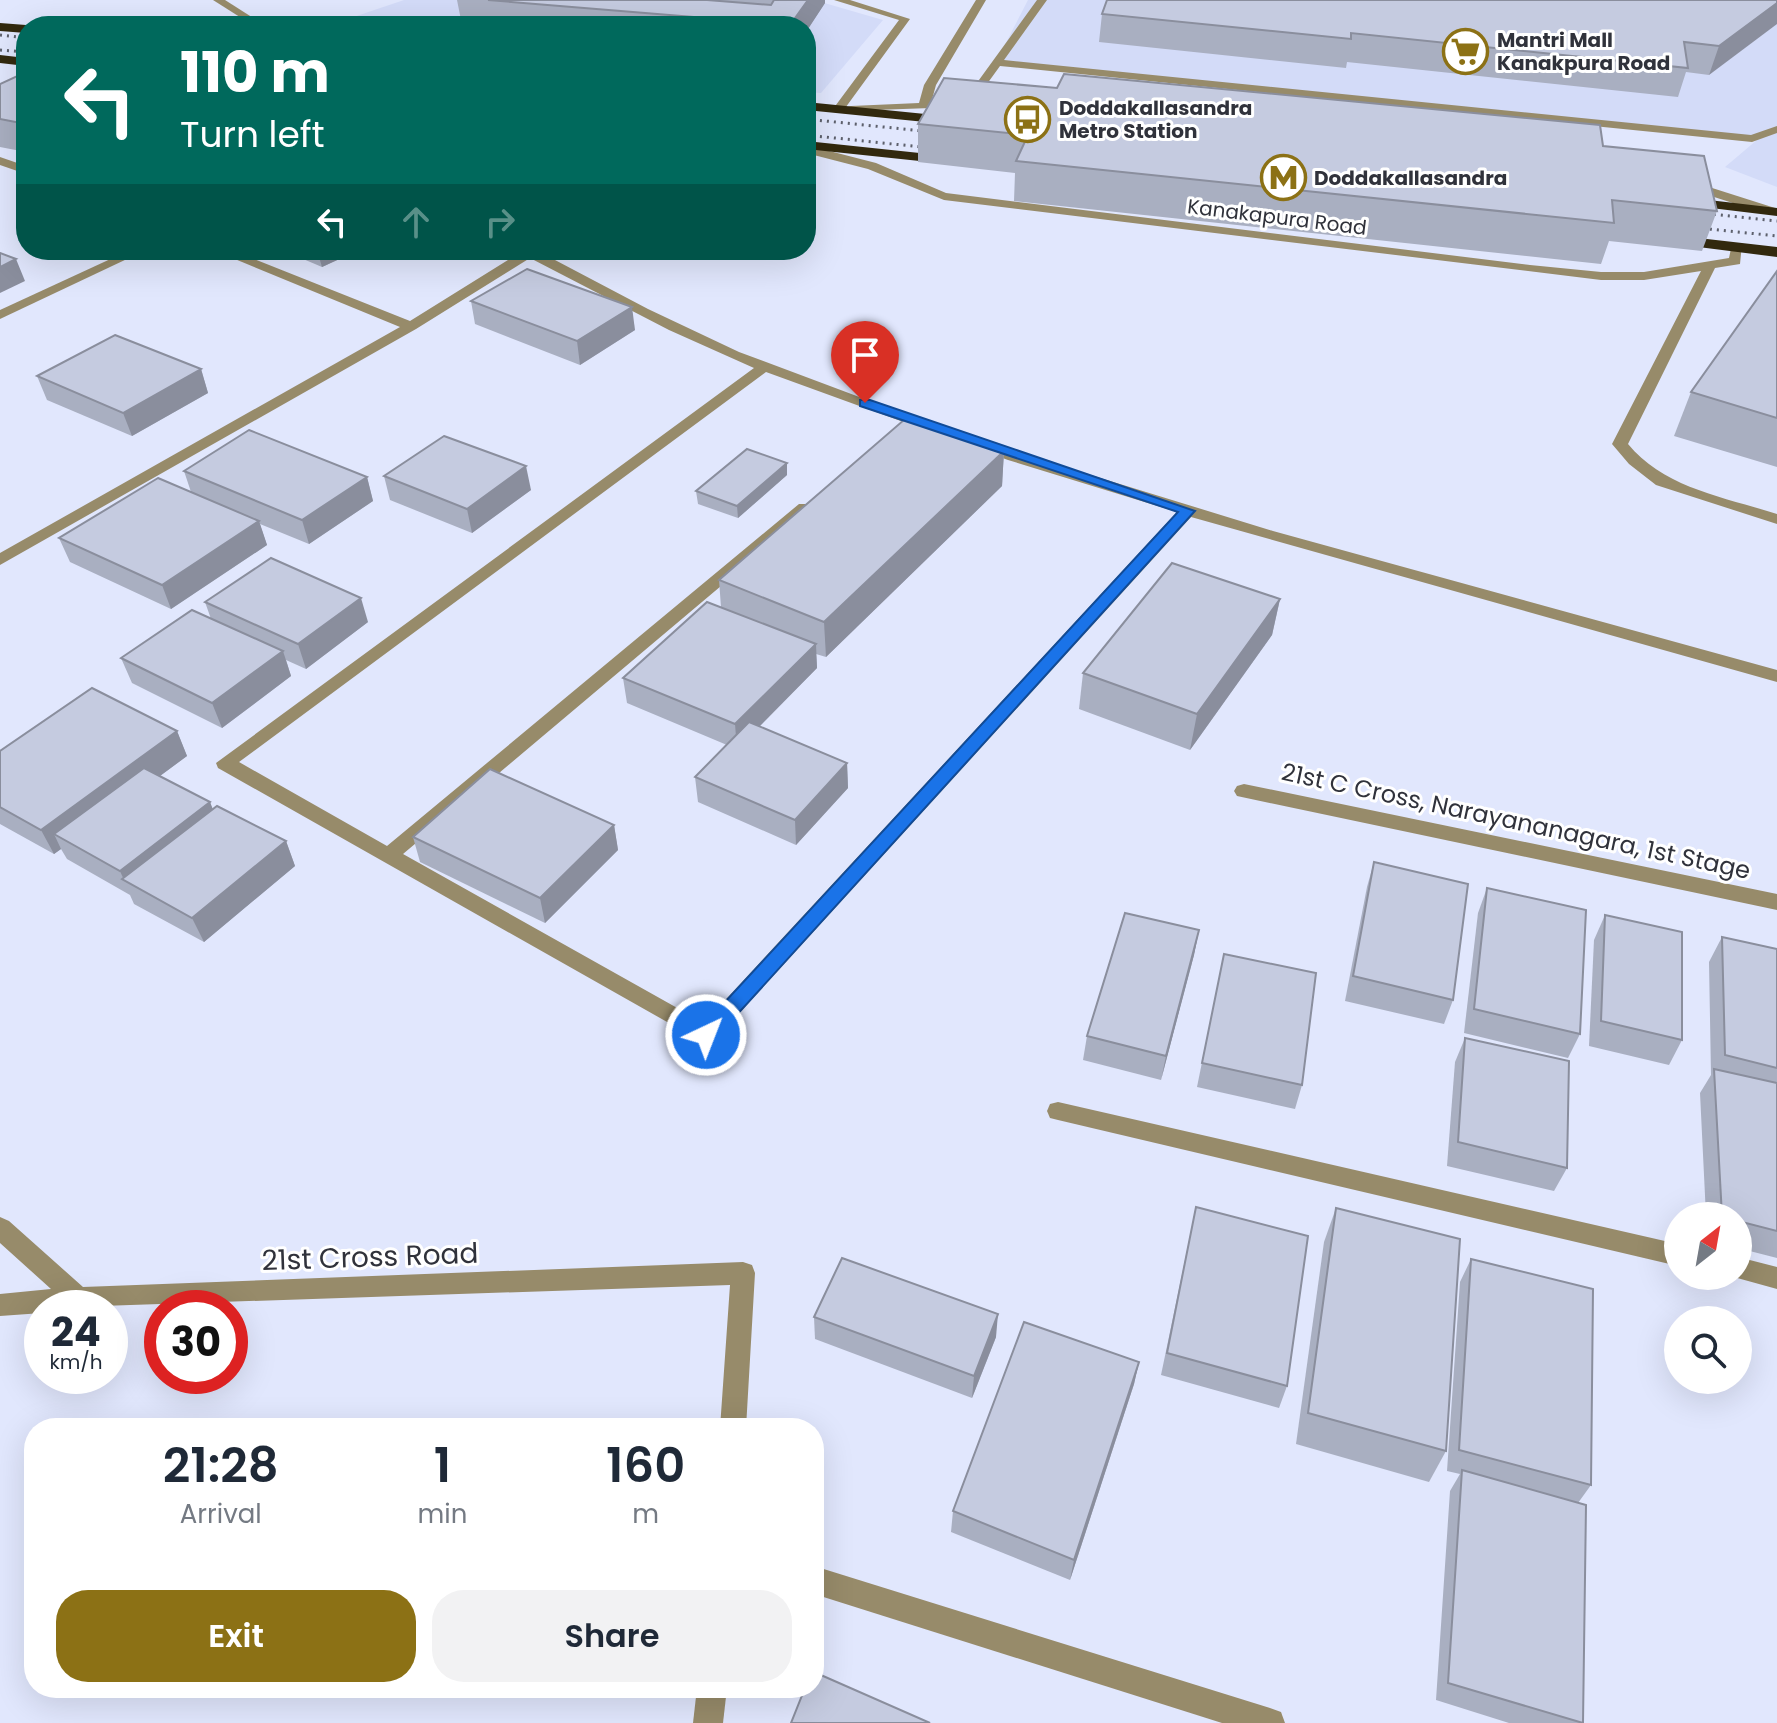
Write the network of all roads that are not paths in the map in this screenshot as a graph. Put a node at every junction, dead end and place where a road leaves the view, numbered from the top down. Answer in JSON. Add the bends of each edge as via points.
{"nodes":[{"id":1,"x":218,"y":0,"type":"edge"},
{"id":2,"x":839,"y":0,"type":"edge"},
{"id":3,"x":981,"y":0,"type":"edge"},
{"id":4,"x":1042,"y":0,"type":"edge"},
{"id":5,"x":244,"y":16,"type":"edge"},
{"id":6,"x":996,"y":62,"type":"junction"},
{"id":7,"x":981,"y":103,"type":"edge"},
{"id":8,"x":967,"y":104,"type":"junction"},
{"id":9,"x":924,"y":106,"type":"junction"},
{"id":10,"x":816,"y":107,"type":"edge"},
{"id":11,"x":839,"y":109,"type":"junction"},
{"id":12,"x":978,"y":123,"type":"edge"},
{"id":13,"x":1777,"y":129,"type":"edge"},
{"id":14,"x":816,"y":148,"type":"edge"},
{"id":15,"x":816,"y":150,"type":"edge"},
{"id":16,"x":962,"y":162,"type":"edge"},
{"id":17,"x":1681,"y":181,"type":"edge"},
{"id":18,"x":1663,"y":198,"type":"edge"},
{"id":19,"x":1774,"y":212,"type":"edge"},
{"id":20,"x":1660,"y":239,"type":"edge"},
{"id":21,"x":1737,"y":247,"type":"junction"},
{"id":22,"x":1777,"y":252,"type":"edge"},
{"id":23,"x":118,"y":260,"type":"edge"},
{"id":24,"x":244,"y":260,"type":"edge"},
{"id":25,"x":514,"y":260,"type":"edge"},
{"id":26,"x":546,"y":260,"type":"edge"},
{"id":27,"x":1710,"y":266,"type":"junction"},
{"id":28,"x":0,"y":315,"type":"edge"},
{"id":29,"x":411,"y":326,"type":"junction"},
{"id":30,"x":764,"y":367,"type":"junction"},
{"id":31,"x":915,"y":421,"type":"junction"},
{"id":32,"x":895,"y":437,"type":"edge"},
{"id":33,"x":819,"y":497,"type":"edge"},
{"id":34,"x":1187,"y":511,"type":"junction"},
{"id":35,"x":1777,"y":519,"type":"edge"},
{"id":36,"x":0,"y":560,"type":"edge"},
{"id":37,"x":1777,"y":676,"type":"edge"},
{"id":38,"x":1244,"y":791,"type":"dead end"},
{"id":39,"x":388,"y":856,"type":"junction"},
{"id":40,"x":1777,"y":902,"type":"edge"},
{"id":41,"x":1058,"y":1111,"type":"dead end"},
{"id":42,"x":0,"y":1228,"type":"edge"},
{"id":43,"x":1664,"y":1252,"type":"edge"},
{"id":44,"x":1752,"y":1272,"type":"edge"},
{"id":45,"x":1777,"y":1278,"type":"edge"},
{"id":46,"x":69,"y":1290,"type":"edge"},
{"id":47,"x":128,"y":1296,"type":"edge"},
{"id":48,"x":24,"y":1303,"type":"edge"},
{"id":49,"x":0,"y":1305,"type":"edge"},
{"id":50,"x":734,"y":1418,"type":"edge"},
{"id":51,"x":824,"y":1583,"type":"edge"},
{"id":52,"x":711,"y":1698,"type":"edge"},
{"id":53,"x":708,"y":1723,"type":"edge"},
{"id":54,"x":1270,"y":1723,"type":"edge"}],
"edges":[{"from":1,"to":5,"type":"street"},
{"from":2,"to":11,"type":"street","via":[[905,19]]},
{"from":3,"to":9,"type":"street","via":[[930,85]]},
{"from":4,"to":6,"type":"street"},
{"from":6,"to":8,"type":"street"},
{"from":6,"to":13,"type":"street","via":[[1752,139]]},
{"from":7,"to":8,"type":"street"},
{"from":8,"to":9,"type":"street"},
{"from":9,"to":11,"type":"street"},
{"from":10,"to":11,"type":"highway"},
{"from":11,"to":12,"type":"highway"},
{"from":14,"to":16,"type":"highway","name":"Kanakapura Road"},
{"from":15,"to":27,"type":"street","name":"Kanakapura Road","via":[[944,196],[1601,276]]},
{"from":17,"to":19,"type":"street"},
{"from":18,"to":19,"type":"highway"},
{"from":20,"to":21,"type":"highway"},
{"from":21,"to":22,"type":"highway"},
{"from":21,"to":27,"type":"street","name":"Kanakapura Road","via":[[1735,261]]},
{"from":23,"to":28,"type":"street"},
{"from":24,"to":29,"type":"street"},
{"from":25,"to":29,"type":"street"},
{"from":26,"to":30,"type":"street"},
{"from":27,"to":35,"type":"street","via":[[1620,444],[1662,482]]},
{"from":29,"to":36,"type":"street"},
{"from":30,"to":31,"type":"street"},
{"from":30,"to":39,"type":"street","via":[[225,763]]},
{"from":31,"to":32,"type":"street"},
{"from":31,"to":34,"type":"street"},
{"from":33,"to":39,"type":"street"},
{"from":34,"to":37,"type":"street"},
{"from":34,"to":39,"type":"street","via":[[706,1035]]},
{"from":38,"to":40,"type":"street","name":"21st C Cross, Narayananagara, 1st Stage"},
{"from":41,"to":43,"type":"street"},
{"from":42,"to":46,"type":"street"},
{"from":44,"to":45,"type":"street"},
{"from":47,"to":50,"type":"street","name":"21st Cross Road","via":[[743,1273]]},
{"from":48,"to":49,"type":"street","name":"21st Cross Road"},
{"from":51,"to":54,"type":"street"},
{"from":52,"to":53,"type":"street"}]}
